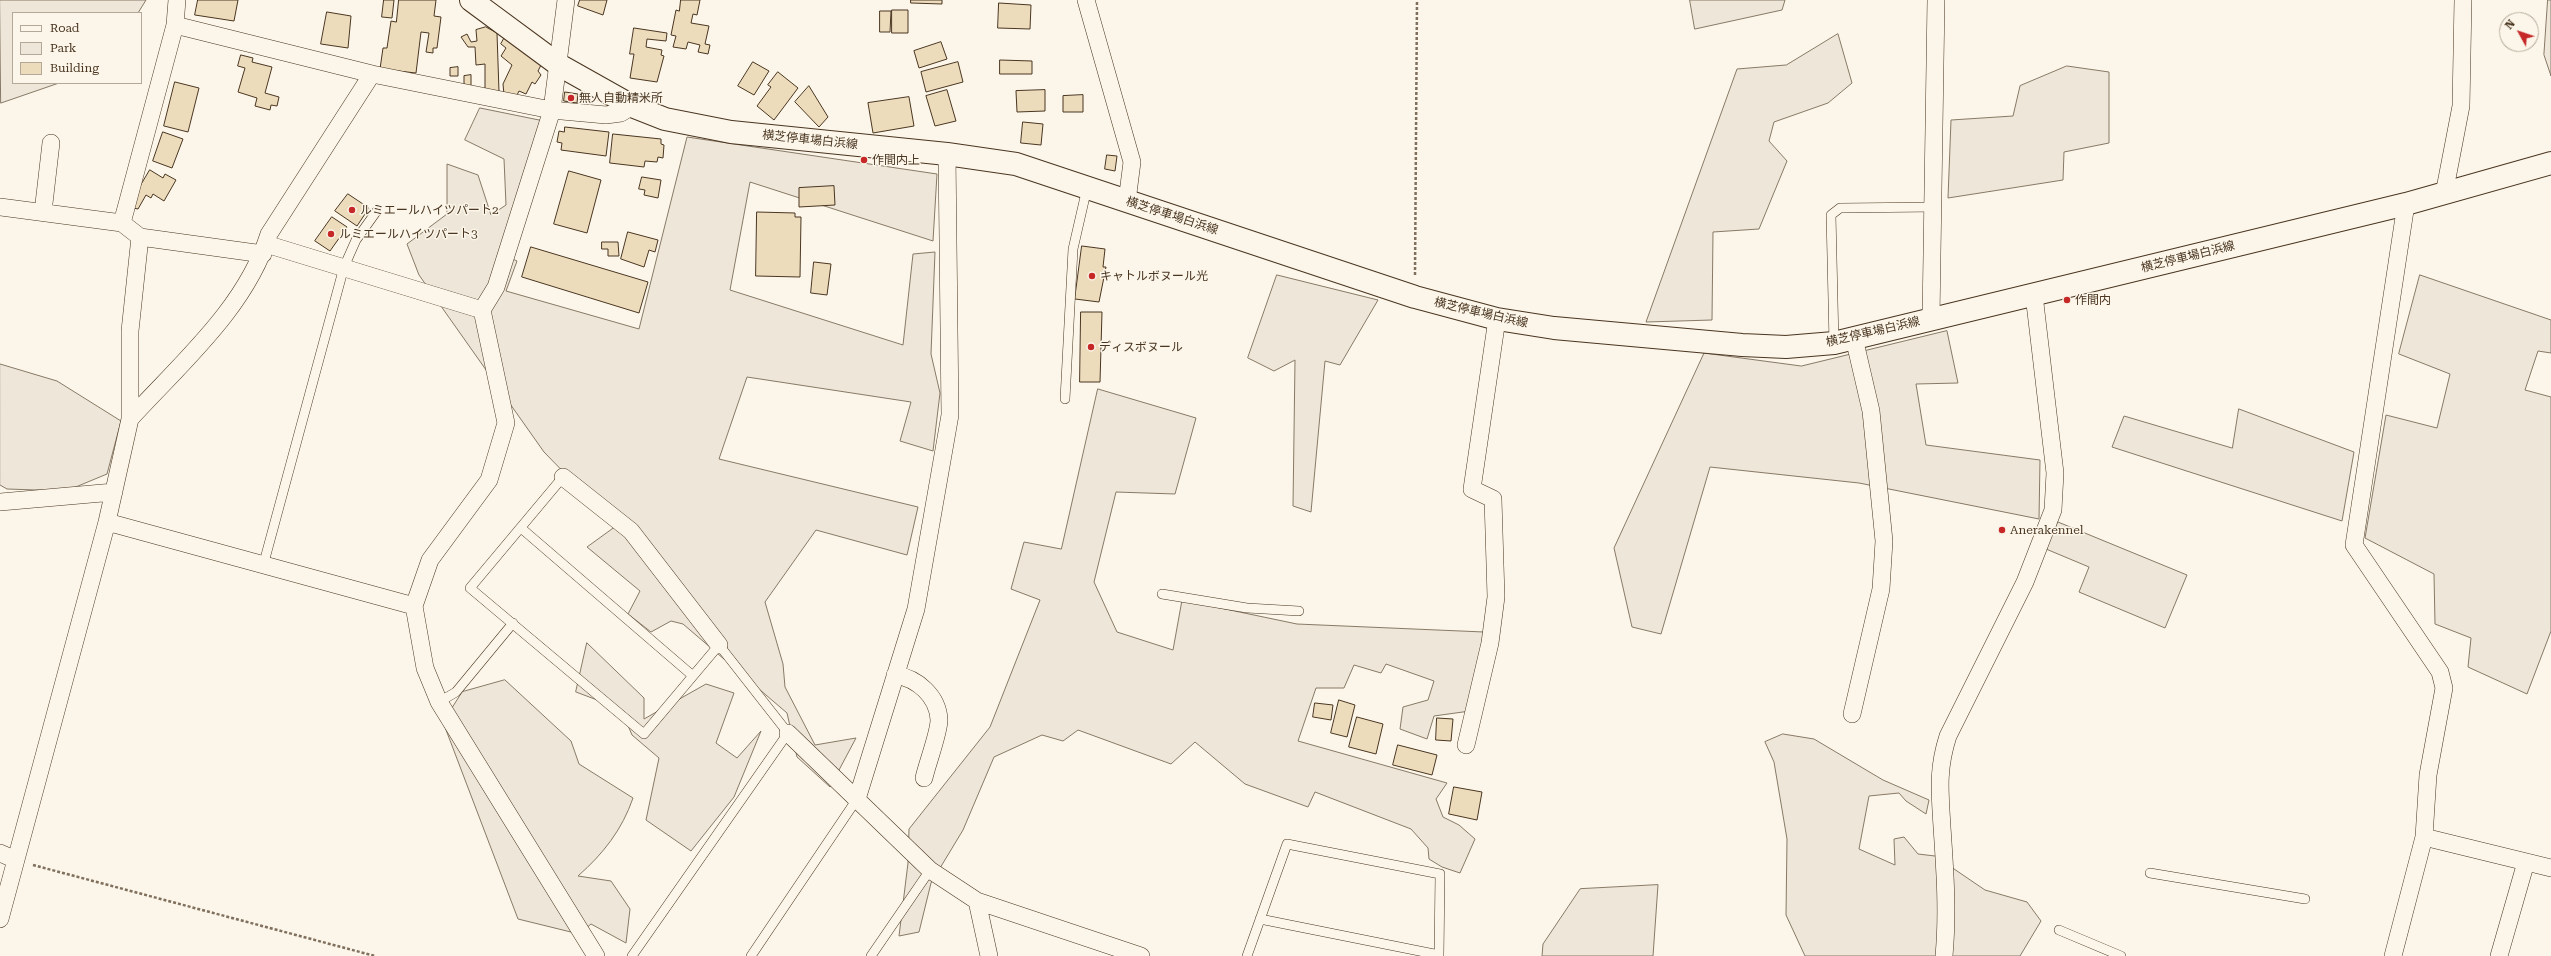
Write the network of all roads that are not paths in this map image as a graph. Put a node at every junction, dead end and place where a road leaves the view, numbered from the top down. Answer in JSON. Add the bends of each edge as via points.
{"nodes":[{"id":1,"x":177,"y":0,"type":"edge"},
{"id":2,"x":471,"y":0,"type":"edge"},
{"id":3,"x":566,"y":0,"type":"edge"},
{"id":4,"x":1086,"y":0,"type":"edge"},
{"id":5,"x":1936,"y":0,"type":"edge"},
{"id":6,"x":2462,"y":0,"type":"edge"},
{"id":7,"x":175,"y":25,"type":"junction"},
{"id":8,"x":559,"y":65,"type":"junction"},
{"id":9,"x":372,"y":74,"type":"junction"},
{"id":10,"x":632,"y":106,"type":"junction"},
{"id":11,"x":552,"y":110,"type":"junction"},
{"id":12,"x":51,"y":143,"type":"dead end"},
{"id":13,"x":947,"y":154,"type":"junction"},
{"id":14,"x":2551,"y":163,"type":"edge"},
{"id":15,"x":1088,"y":188,"type":"junction"},
{"id":16,"x":2444,"y":194,"type":"junction"},
{"id":17,"x":1127,"y":201,"type":"junction"},
{"id":18,"x":2406,"y":204,"type":"junction"},
{"id":19,"x":0,"y":207,"type":"edge"},
{"id":20,"x":1935,"y":207,"type":"junction"},
{"id":21,"x":43,"y":212,"type":"junction"},
{"id":22,"x":376,"y":212,"type":"dead end"},
{"id":23,"x":122,"y":223,"type":"junction"},
{"id":24,"x":140,"y":237,"type":"junction"},
{"id":25,"x":264,"y":249,"type":"junction"},
{"id":26,"x":344,"y":267,"type":"junction"},
{"id":27,"x":2034,"y":295,"type":"junction"},
{"id":28,"x":482,"y":310,"type":"junction"},
{"id":29,"x":1931,"y":318,"type":"junction"},
{"id":30,"x":1497,"y":319,"type":"junction"},
{"id":31,"x":1844,"y":340,"type":"junction"},
{"id":32,"x":1065,"y":399,"type":"dead end"},
{"id":33,"x":130,"y":419,"type":"junction"},
{"id":34,"x":563,"y":477,"type":"joint"},
{"id":35,"x":114,"y":492,"type":"junction"},
{"id":36,"x":0,"y":502,"type":"edge"},
{"id":37,"x":107,"y":522,"type":"junction"},
{"id":38,"x":521,"y":528,"type":"junction"},
{"id":39,"x":263,"y":566,"type":"junction"},
{"id":40,"x":1162,"y":594,"type":"dead end"},
{"id":41,"x":414,"y":606,"type":"junction"},
{"id":42,"x":1299,"y":611,"type":"dead end"},
{"id":43,"x":513,"y":623,"type":"junction"},
{"id":44,"x":719,"y":645,"type":"junction"},
{"id":45,"x":895,"y":675,"type":"junction"},
{"id":46,"x":693,"y":676,"type":"junction"},
{"id":47,"x":439,"y":702,"type":"junction"},
{"id":48,"x":1852,"y":714,"type":"dead end"},
{"id":49,"x":788,"y":733,"type":"junction"},
{"id":50,"x":1466,"y":745,"type":"dead end"},
{"id":51,"x":924,"y":778,"type":"dead end"},
{"id":52,"x":857,"y":799,"type":"junction"},
{"id":53,"x":2424,"y":837,"type":"junction"},
{"id":54,"x":0,"y":854,"type":"edge"},
{"id":55,"x":16,"y":860,"type":"junction"},
{"id":56,"x":2526,"y":862,"type":"junction"},
{"id":57,"x":2551,"y":868,"type":"edge"},
{"id":58,"x":930,"y":870,"type":"junction"},
{"id":59,"x":2150,"y":873,"type":"dead end"},
{"id":60,"x":2305,"y":899,"type":"dead end"},
{"id":61,"x":977,"y":901,"type":"junction"},
{"id":62,"x":0,"y":919,"type":"edge"},
{"id":63,"x":1260,"y":919,"type":"junction"},
{"id":64,"x":2059,"y":930,"type":"dead end"},
{"id":65,"x":1116,"y":952,"type":"edge"},
{"id":66,"x":596,"y":956,"type":"edge"},
{"id":67,"x":632,"y":956,"type":"edge"},
{"id":68,"x":751,"y":956,"type":"edge"},
{"id":69,"x":871,"y":956,"type":"edge"},
{"id":70,"x":989,"y":956,"type":"edge"},
{"id":71,"x":1141,"y":956,"type":"edge"},
{"id":72,"x":1247,"y":956,"type":"edge"},
{"id":73,"x":1439,"y":956,"type":"edge"},
{"id":74,"x":1944,"y":956,"type":"edge"},
{"id":75,"x":2120,"y":956,"type":"edge"},
{"id":76,"x":2393,"y":956,"type":"edge"},
{"id":77,"x":2499,"y":956,"type":"edge"}],
"edges":[{"from":1,"to":7,"type":"street"},
{"from":2,"to":8,"type":"main road","name":"横芝停車場白浜線"},
{"from":3,"to":8,"type":"street"},
{"from":4,"to":17,"type":"street","via":[[1132,162]]},
{"from":5,"to":20,"type":"street"},
{"from":6,"to":16,"type":"street","via":[[2461,106]]},
{"from":7,"to":9,"type":"street"},
{"from":7,"to":23,"type":"street"},
{"from":8,"to":10,"type":"main road","name":"横芝停車場白浜線"},
{"from":8,"to":11,"type":"street"},
{"from":9,"to":11,"type":"street"},
{"from":9,"to":25,"type":"street","via":[[269,234]]},
{"from":10,"to":11,"type":"street","via":[[621,112],[606,115]]},
{"from":10,"to":13,"type":"main road","name":"横芝停車場白浜線","via":[[665,119],[731,132]]},
{"from":11,"to":28,"type":"street","via":[[496,287]]},
{"from":12,"to":21,"type":"street"},
{"from":13,"to":15,"type":"main road","name":"横芝停車場白浜線","via":[[1016,164]]},
{"from":13,"to":45,"type":"street","via":[[950,415],[916,609]]},
{"from":14,"to":16,"type":"main road","name":"横芝停車場白浜線"},
{"from":15,"to":17,"type":"main road","name":"横芝停車場白浜線"},
{"from":15,"to":32,"type":"lane","via":[[1073,249]]},
{"from":16,"to":18,"type":"main road","name":"横芝停車場白浜線"},
{"from":17,"to":30,"type":"main road","name":"横芝停車場白浜線","via":[[1415,297]]},
{"from":18,"to":27,"type":"main road","name":"横芝停車場白浜線"},
{"from":18,"to":53,"type":"street","via":[[2354,545],[2440,672],[2444,688],[2428,775]]},
{"from":19,"to":21,"type":"street"},
{"from":20,"to":29,"type":"street"},
{"from":20,"to":31,"type":"lane","via":[[1840,208],[1831,215]]},
{"from":21,"to":23,"type":"street"},
{"from":22,"to":26,"type":"lane","via":[[356,240]]},
{"from":23,"to":24,"type":"street"},
{"from":24,"to":25,"type":"street"},
{"from":24,"to":33,"type":"street","via":[[130,331]]},
{"from":25,"to":26,"type":"street"},
{"from":25,"to":33,"type":"street","via":[[234,303]]},
{"from":26,"to":28,"type":"street"},
{"from":26,"to":39,"type":"lane"},
{"from":27,"to":29,"type":"main road","name":"横芝停車場白浜線"},
{"from":27,"to":74,"type":"street","via":[[2055,473],[2053,510],[2025,582],[1948,736],[1941,760],[1939,796],[1947,930]]},
{"from":28,"to":41,"type":"street","via":[[506,423],[489,480],[430,560]]},
{"from":29,"to":31,"type":"main road","name":"横芝停車場白浜線"},
{"from":30,"to":31,"type":"main road","name":"横芝停車場白浜線","via":[[1554,328],[1742,345],[1786,347]]},
{"from":30,"to":50,"type":"street","via":[[1472,489],[1493,499],[1496,597],[1490,643]]},
{"from":31,"to":48,"type":"street","via":[[1871,411],[1884,541],[1881,589]]},
{"from":33,"to":35,"type":"street"},
{"from":34,"to":38,"type":"lane"},
{"from":34,"to":44,"type":"street","via":[[631,531]]},
{"from":35,"to":36,"type":"street"},
{"from":35,"to":37,"type":"street"},
{"from":37,"to":39,"type":"street"},
{"from":37,"to":55,"type":"street"},
{"from":38,"to":43,"type":"lane","via":[[470,588]]},
{"from":38,"to":46,"type":"lane"},
{"from":39,"to":41,"type":"street"},
{"from":40,"to":42,"type":"lane","via":[[1247,608]]},
{"from":41,"to":47,"type":"street","via":[[425,668]]},
{"from":43,"to":46,"type":"lane","via":[[644,734]]},
{"from":43,"to":47,"type":"lane","via":[[456,692]]},
{"from":44,"to":46,"type":"lane"},
{"from":44,"to":49,"type":"lane"},
{"from":45,"to":51,"type":"street","via":[[909,677],[927,690],[935,706],[939,721]]},
{"from":45,"to":52,"type":"street"},
{"from":47,"to":66,"type":"street"},
{"from":49,"to":52,"type":"street"},
{"from":49,"to":67,"type":"lane"},
{"from":52,"to":58,"type":"street"},
{"from":52,"to":68,"type":"lane"},
{"from":53,"to":56,"type":"street"},
{"from":53,"to":76,"type":"street"},
{"from":54,"to":55,"type":"street"},
{"from":55,"to":62,"type":"street"},
{"from":56,"to":57,"type":"street"},
{"from":56,"to":77,"type":"street"},
{"from":58,"to":61,"type":"street"},
{"from":58,"to":69,"type":"lane"},
{"from":59,"to":60,"type":"lane"},
{"from":61,"to":65,"type":"street"},
{"from":61,"to":70,"type":"street"},
{"from":63,"to":72,"type":"lane"},
{"from":63,"to":73,"type":"lane"},
{"from":63,"to":73,"type":"lane","via":[[1287,844],[1440,874]]},
{"from":64,"to":75,"type":"lane"},
{"from":65,"to":71,"type":"street"}]}
